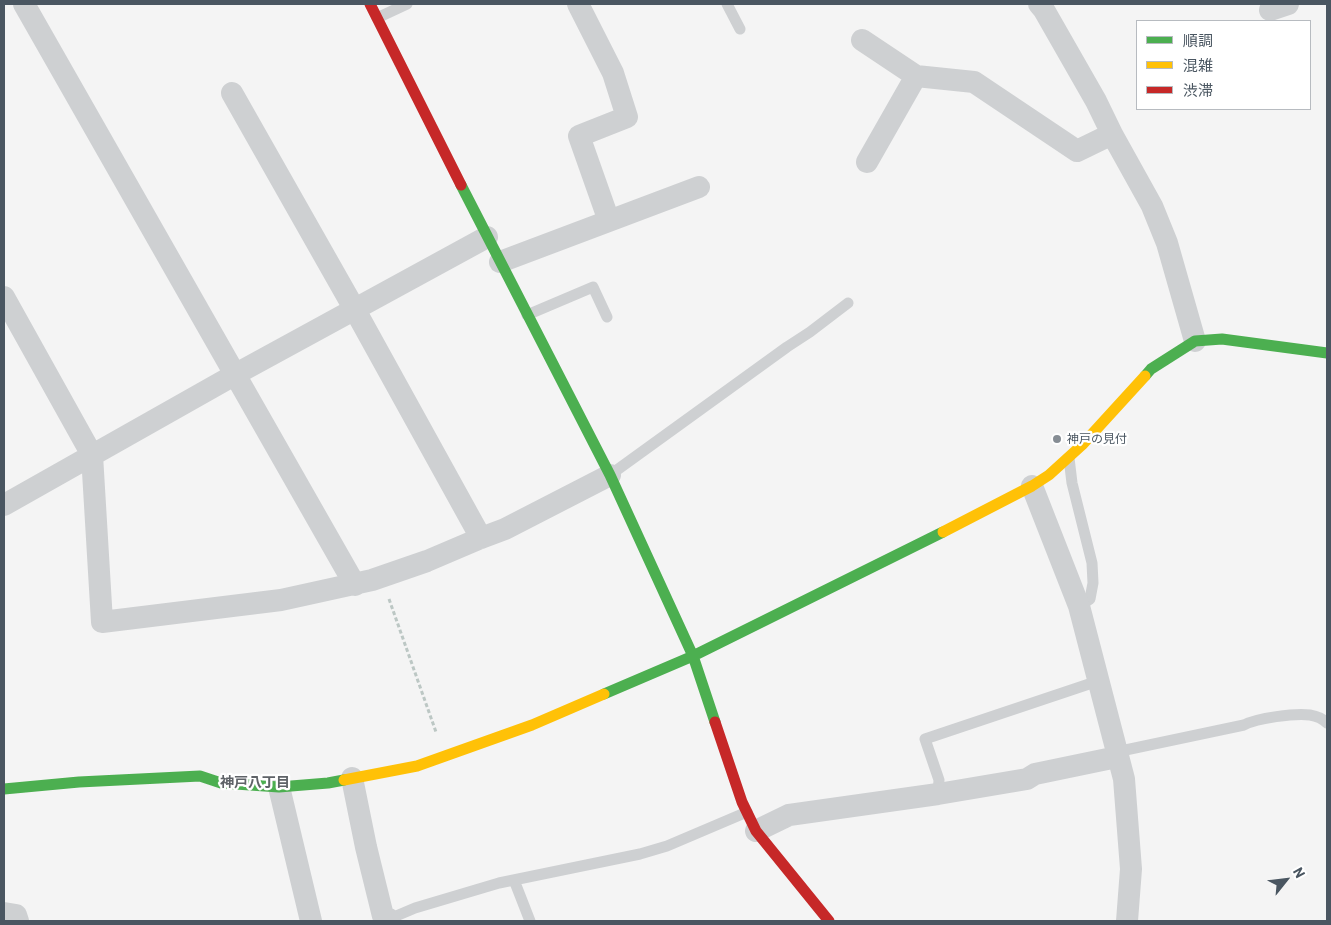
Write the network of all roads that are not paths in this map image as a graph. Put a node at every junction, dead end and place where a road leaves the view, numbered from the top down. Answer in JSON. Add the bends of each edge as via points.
{"nodes":[{"id":1,"x":24,"y":4,"type":"edge"},
{"id":2,"x":370,"y":4,"type":"edge"},
{"id":3,"x":407,"y":4,"type":"edge"},
{"id":4,"x":578,"y":4,"type":"edge"},
{"id":5,"x":727,"y":4,"type":"edge"},
{"id":6,"x":1042,"y":6,"type":"edge"},
{"id":7,"x":377,"y":18,"type":"junction"},
{"id":8,"x":740,"y":29,"type":"dead end"},
{"id":9,"x":862,"y":40,"type":"dead end"},
{"id":10,"x":916,"y":76,"type":"junction"},
{"id":11,"x":232,"y":93,"type":"dead end"},
{"id":12,"x":1112,"y":134,"type":"junction"},
{"id":13,"x":867,"y":162,"type":"dead end"},
{"id":14,"x":699,"y":188,"type":"dead end"},
{"id":15,"x":609,"y":221,"type":"junction"},
{"id":16,"x":487,"y":238,"type":"junction"},
{"id":17,"x":500,"y":262,"type":"junction"},
{"id":18,"x":4,"y":297,"type":"edge"},
{"id":19,"x":848,"y":303,"type":"dead end"},
{"id":20,"x":355,"y":310,"type":"junction"},
{"id":21,"x":527,"y":315,"type":"junction"},
{"id":22,"x":607,"y":318,"type":"dead end"},
{"id":23,"x":1195,"y":341,"type":"junction"},
{"id":24,"x":1325,"y":357,"type":"edge"},
{"id":25,"x":236,"y":374,"type":"junction"},
{"id":26,"x":92,"y":455,"type":"junction"},
{"id":27,"x":1069,"y":456,"type":"junction"},
{"id":28,"x":610,"y":475,"type":"junction"},
{"id":29,"x":1032,"y":486,"type":"junction"},
{"id":30,"x":4,"y":505,"type":"edge"},
{"id":31,"x":481,"y":538,"type":"junction"},
{"id":32,"x":355,"y":585,"type":"junction"},
{"id":33,"x":1078,"y":606,"type":"junction"},
{"id":34,"x":693,"y":656,"type":"junction"},
{"id":35,"x":1098,"y":681,"type":"junction"},
{"id":36,"x":1327,"y":723,"type":"edge"},
{"id":37,"x":1117,"y":754,"type":"junction"},
{"id":38,"x":352,"y":778,"type":"junction"},
{"id":39,"x":279,"y":787,"type":"junction"},
{"id":40,"x":4,"y":790,"type":"edge"},
{"id":41,"x":938,"y":794,"type":"junction"},
{"id":42,"x":751,"y":822,"type":"junction"},
{"id":43,"x":514,"y":880,"type":"junction"},
{"id":44,"x":4,"y":913,"type":"edge"},
{"id":45,"x":390,"y":920,"type":"edge"},
{"id":46,"x":18,"y":921,"type":"edge"},
{"id":47,"x":311,"y":921,"type":"edge"},
{"id":48,"x":530,"y":921,"type":"edge"},
{"id":49,"x":830,"y":921,"type":"edge"},
{"id":50,"x":1127,"y":921,"type":"edge"}],
"edges":[{"from":1,"to":25,"type":"street"},
{"from":2,"to":7,"type":"street"},
{"from":3,"to":7,"type":"lane"},
{"from":4,"to":15,"type":"street","via":[[613,73],[627,117],[579,136]]},
{"from":5,"to":8,"type":"lane"},
{"from":6,"to":12,"type":"street"},
{"from":7,"to":16,"type":"street"},
{"from":9,"to":10,"type":"street"},
{"from":10,"to":12,"type":"street","via":[[974,82],[1077,150]]},
{"from":10,"to":13,"type":"street"},
{"from":11,"to":20,"type":"street"},
{"from":12,"to":23,"type":"street","via":[[1152,206]]},
{"from":14,"to":15,"type":"street"},
{"from":15,"to":17,"type":"street"},
{"from":16,"to":17,"type":"street"},
{"from":16,"to":20,"type":"street"},
{"from":17,"to":21,"type":"street"},
{"from":18,"to":26,"type":"street"},
{"from":19,"to":28,"type":"lane"},
{"from":20,"to":25,"type":"street"},
{"from":20,"to":31,"type":"street"},
{"from":21,"to":22,"type":"lane","via":[[593,287]]},
{"from":21,"to":28,"type":"street"},
{"from":23,"to":24,"type":"street","via":[[1222,339]]},
{"from":23,"to":27,"type":"street","via":[[1151,369]]},
{"from":25,"to":26,"type":"street"},
{"from":25,"to":32,"type":"street"},
{"from":26,"to":30,"type":"street"},
{"from":26,"to":32,"type":"street","via":[[102,622],[281,600]]},
{"from":27,"to":29,"type":"street"},
{"from":27,"to":33,"type":"lane","via":[[1094,583],[1090,598]]},
{"from":28,"to":31,"type":"street"},
{"from":28,"to":34,"type":"street"},
{"from":29,"to":33,"type":"street"},
{"from":29,"to":34,"type":"street"},
{"from":31,"to":32,"type":"street","via":[[428,561]]},
{"from":33,"to":35,"type":"street"},
{"from":34,"to":38,"type":"street","via":[[532,725],[417,766]]},
{"from":34,"to":42,"type":"street"},
{"from":35,"to":37,"type":"street"},
{"from":35,"to":41,"type":"lane","via":[[925,739],[939,780]]},
{"from":36,"to":37,"type":"lane","via":[[1310,715],[1253,720],[1244,725]]},
{"from":37,"to":41,"type":"street","via":[[1035,774],[1027,779]]},
{"from":37,"to":50,"type":"street","via":[[1124,780],[1131,869]]},
{"from":38,"to":39,"type":"street"},
{"from":38,"to":45,"type":"street","via":[[383,916]]},
{"from":39,"to":40,"type":"street","via":[[221,783],[200,776],[79,782]]},
{"from":39,"to":47,"type":"street"},
{"from":41,"to":42,"type":"street"},
{"from":42,"to":43,"type":"lane","via":[[640,854]]},
{"from":42,"to":49,"type":"street"},
{"from":43,"to":45,"type":"lane","via":[[415,908]]},
{"from":43,"to":48,"type":"lane"},
{"from":44,"to":46,"type":"street","via":[[16,915]]}]}
